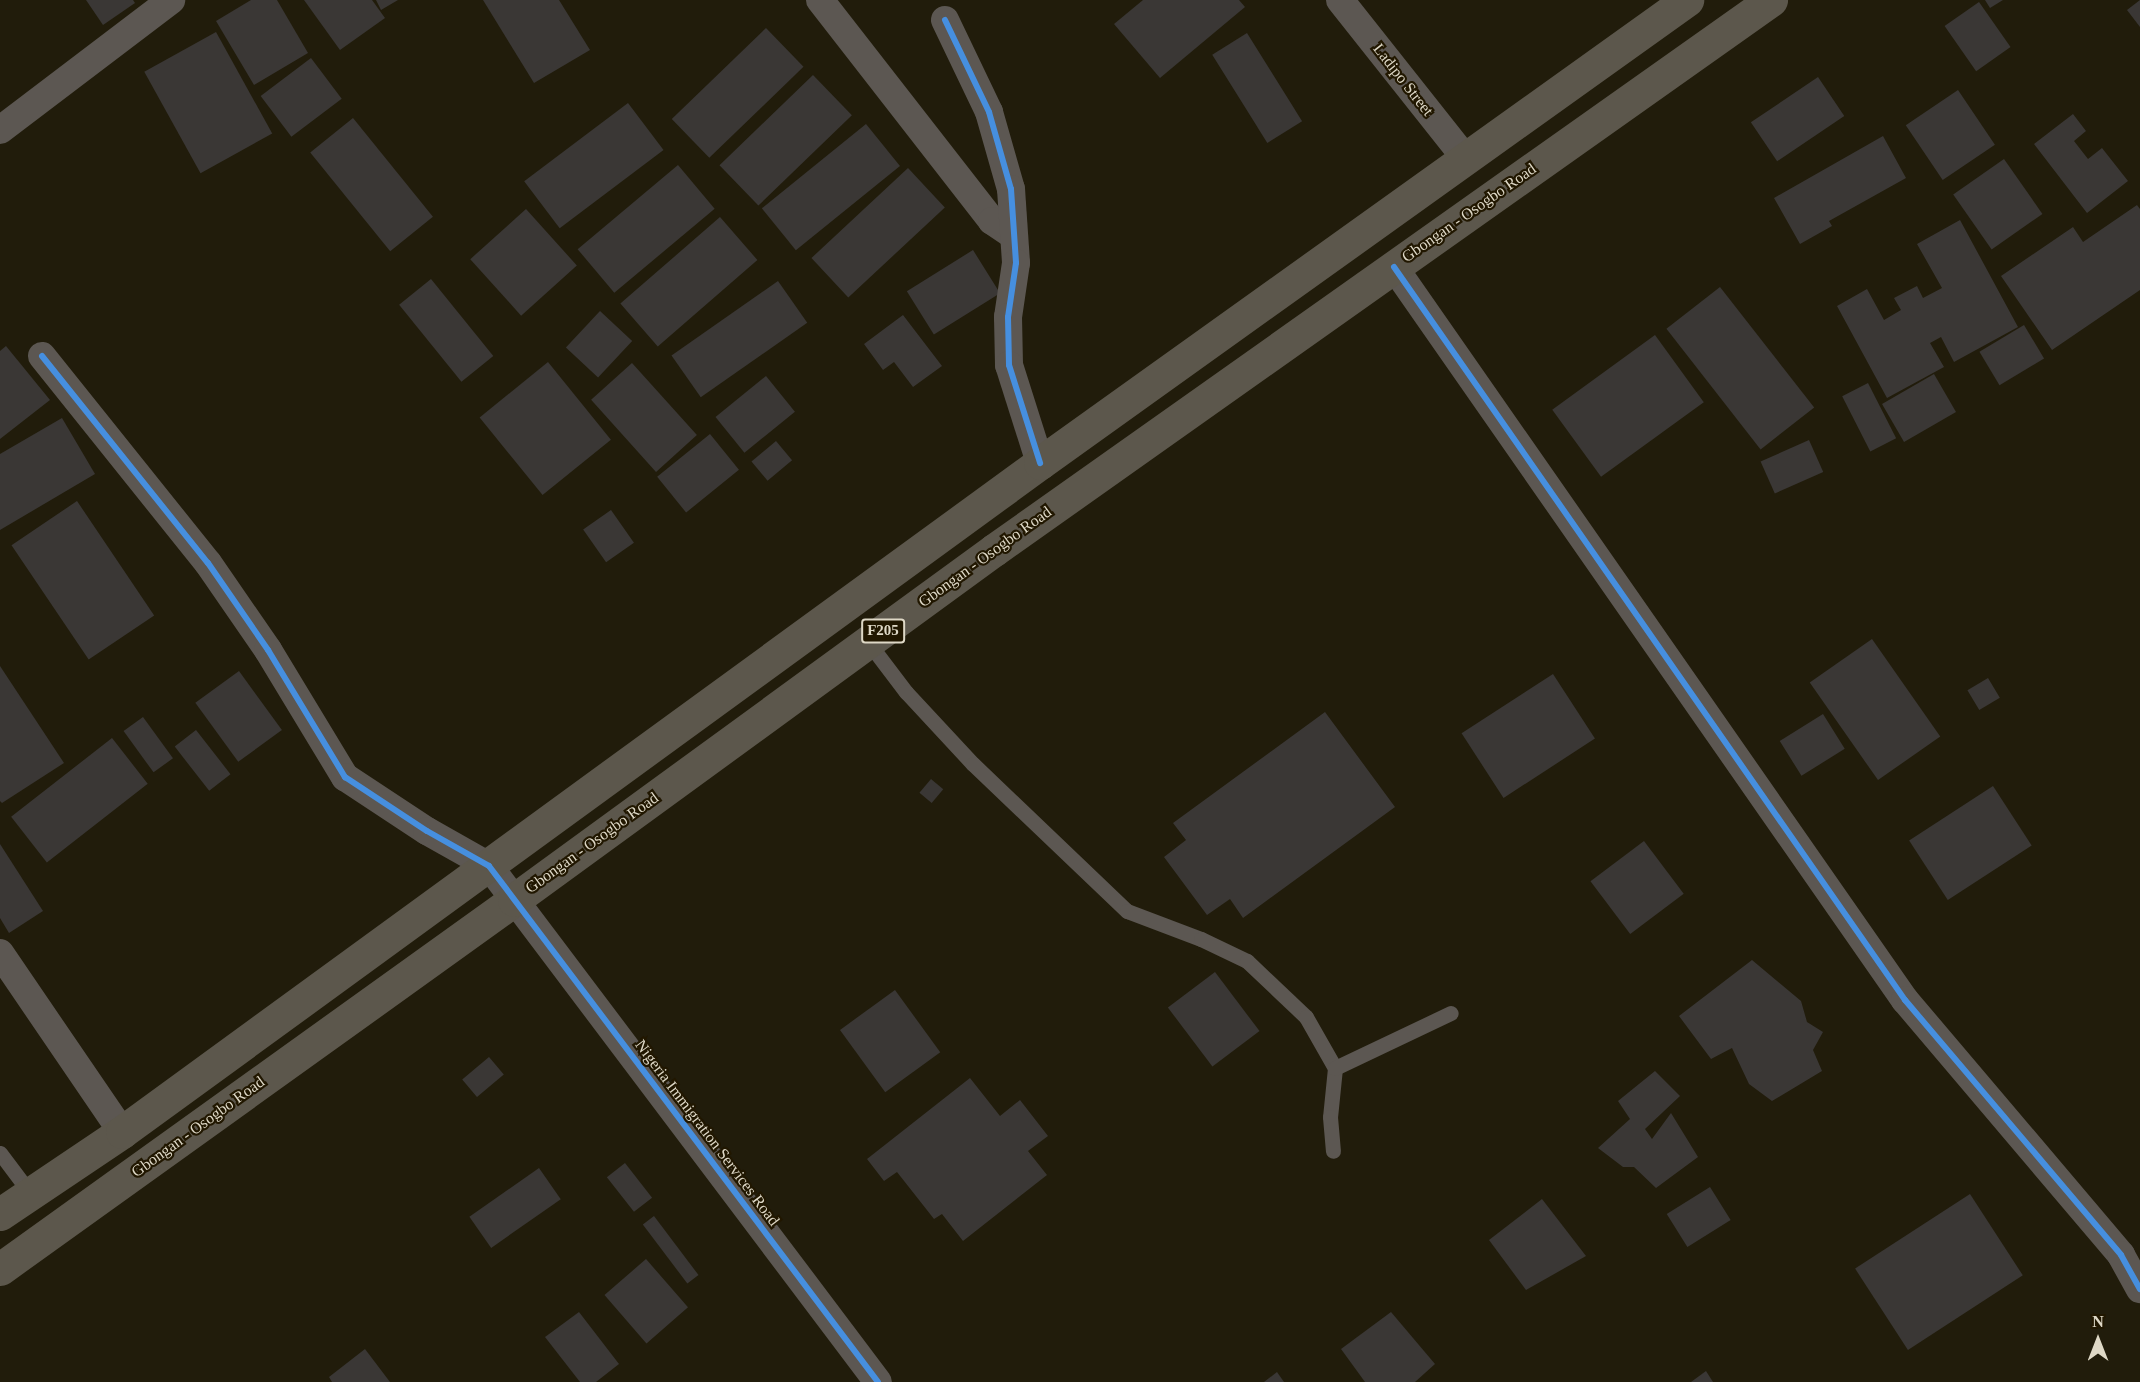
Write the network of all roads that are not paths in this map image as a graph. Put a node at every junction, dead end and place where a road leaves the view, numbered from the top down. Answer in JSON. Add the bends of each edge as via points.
{"nodes":[{"id":1,"x":171,"y":0,"type":"edge"},
{"id":2,"x":820,"y":0,"type":"edge"},
{"id":3,"x":1340,"y":0,"type":"edge"},
{"id":4,"x":1687,"y":0,"type":"edge"},
{"id":5,"x":1771,"y":0,"type":"edge"},
{"id":6,"x":945,"y":20,"type":"dead end"},
{"id":7,"x":0,"y":130,"type":"edge"},
{"id":8,"x":1466,"y":159,"type":"junction"},
{"id":9,"x":1013,"y":235,"type":"junction"},
{"id":10,"x":1394,"y":267,"type":"junction"},
{"id":11,"x":42,"y":356,"type":"dead end"},
{"id":12,"x":1040,"y":463,"type":"junction"},
{"id":13,"x":868,"y":642,"type":"junction"},
{"id":14,"x":489,"y":867,"type":"junction"},
{"id":15,"x":514,"y":900,"type":"junction"},
{"id":16,"x":0,"y":953,"type":"edge"},
{"id":17,"x":1451,"y":1012,"type":"dead end"},
{"id":18,"x":1335,"y":1068,"type":"junction"},
{"id":19,"x":122,"y":1132,"type":"junction"},
{"id":20,"x":1333,"y":1150,"type":"dead end"},
{"id":21,"x":0,"y":1153,"type":"edge"},
{"id":22,"x":30,"y":1193,"type":"junction"},
{"id":23,"x":0,"y":1214,"type":"edge"},
{"id":24,"x":0,"y":1269,"type":"edge"},
{"id":25,"x":2140,"y":1288,"type":"edge"},
{"id":26,"x":878,"y":1382,"type":"edge"}],
"edges":[{"from":1,"to":7,"type":"street"},
{"from":2,"to":9,"type":"street","via":[[992,221]]},
{"from":3,"to":8,"type":"street","name":"Ladipo Street"},
{"from":4,"to":8,"type":"main road","number":"F205"},
{"from":5,"to":10,"type":"main road","name":"Gbongan - Osogbo Road","number":"F205"},
{"from":6,"to":9,"type":"street","via":[[989,112],[1011,189]]},
{"from":8,"to":12,"type":"main road","number":"F205"},
{"from":9,"to":12,"type":"street","via":[[1016,263],[1008,317],[1009,364]]},
{"from":10,"to":13,"type":"main road","name":"Gbongan - Osogbo Road","number":"F205"},
{"from":10,"to":25,"type":"street","via":[[1905,1000],[2121,1255]]},
{"from":11,"to":14,"type":"street","via":[[208,563],[268,650],[345,777]]},
{"from":12,"to":14,"type":"main road","number":"F205"},
{"from":13,"to":15,"type":"main road","name":"Gbongan - Osogbo Road","number":"F205"},
{"from":13,"to":18,"type":"lane","via":[[906,692],[966,756],[1127,911],[1247,961],[1306,1017]]},
{"from":14,"to":15,"type":"street","name":"Nigeria Immigration Services Road"},
{"from":14,"to":19,"type":"main road","number":"F205"},
{"from":15,"to":24,"type":"main road","name":"Gbongan - Osogbo Road","number":"F205"},
{"from":15,"to":26,"type":"street","name":"Nigeria Immigration Services Road"},
{"from":16,"to":19,"type":"street"},
{"from":17,"to":18,"type":"lane"},
{"from":18,"to":20,"type":"lane","via":[[1330,1117]]},
{"from":19,"to":22,"type":"main road","number":"F205"},
{"from":21,"to":22,"type":"lane"},
{"from":22,"to":23,"type":"main road","number":"F205"}]}
